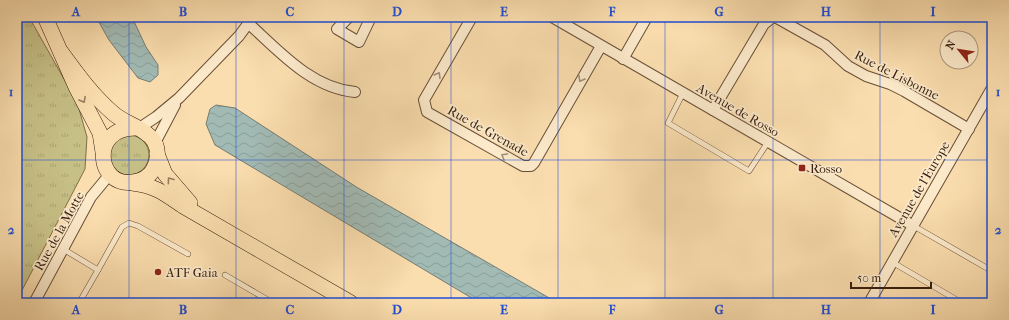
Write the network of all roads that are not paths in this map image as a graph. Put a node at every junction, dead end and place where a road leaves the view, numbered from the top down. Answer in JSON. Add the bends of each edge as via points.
{"nodes":[{"id":1,"x":45,"y":17,"type":"edge"},
{"id":2,"x":348,"y":17,"type":"edge"},
{"id":3,"x":371,"y":17,"type":"edge"},
{"id":4,"x":472,"y":17,"type":"edge"},
{"id":5,"x":552,"y":17,"type":"edge"},
{"id":6,"x":647,"y":17,"type":"edge"},
{"id":7,"x":774,"y":17,"type":"edge"},
{"id":8,"x":248,"y":19,"type":"edge"},
{"id":9,"x":601,"y":46,"type":"junction"},
{"id":10,"x":61,"y":52,"type":"junction"},
{"id":11,"x":623,"y":58,"type":"junction"},
{"id":12,"x":992,"y":88,"type":"edge"},
{"id":13,"x":355,"y":92,"type":"dead end"},
{"id":14,"x":683,"y":93,"type":"junction"},
{"id":15,"x":179,"y":98,"type":"junction"},
{"id":16,"x":713,"y":110,"type":"junction"},
{"id":17,"x":136,"y":128,"type":"junction"},
{"id":18,"x":969,"y":129,"type":"junction"},
{"id":19,"x":768,"y":142,"type":"junction"},
{"id":20,"x":156,"y":148,"type":"junction"},
{"id":21,"x":102,"y":152,"type":"junction"},
{"id":22,"x":110,"y":174,"type":"junction"},
{"id":23,"x":130,"y":183,"type":"junction"},
{"id":24,"x":206,"y":219,"type":"junction"},
{"id":25,"x":912,"y":225,"type":"junction"},
{"id":26,"x":63,"y":249,"type":"junction"},
{"id":27,"x":188,"y":254,"type":"dead end"},
{"id":28,"x":892,"y":262,"type":"junction"},
{"id":29,"x":98,"y":270,"type":"junction"},
{"id":30,"x":992,"y":272,"type":"edge"},
{"id":31,"x":225,"y":275,"type":"dead end"},
{"id":32,"x":34,"y":303,"type":"edge"},
{"id":33,"x":79,"y":303,"type":"edge"},
{"id":34,"x":273,"y":303,"type":"edge"},
{"id":35,"x":351,"y":303,"type":"edge"},
{"id":36,"x":869,"y":303,"type":"edge"},
{"id":37,"x":962,"y":303,"type":"edge"}],
"edges":[{"from":1,"to":10,"type":"main road"},
{"from":2,"to":3,"type":"street","via":[[338,29],[359,42]]},
{"from":9,"to":4,"type":"street","name":"Rue de Grenade","one_way":true,"via":[[534,163],[531,166],[523,166],[427,112],[425,108],[424,100]]},
{"from":5,"to":9,"type":"street","name":"Avenue de Rosso"},
{"from":6,"to":11,"type":"street"},
{"from":7,"to":16,"type":"street","name":"Rue de Lisbonne","via":[[764,24]]},
{"from":7,"to":18,"type":"street","name":"Rue de Lisbonne","via":[[825,45],[848,66],[904,91]]},
{"from":8,"to":13,"type":"street","via":[[297,68],[340,91]]},
{"from":8,"to":15,"type":"street","via":[[238,36]]},
{"from":9,"to":11,"type":"street","name":"Avenue de Rosso"},
{"from":10,"to":17,"type":"main road","via":[[99,100],[115,115]]},
{"from":10,"to":21,"type":"main road","one_way":true,"via":[[100,132]]},
{"from":11,"to":14,"type":"street","name":"Avenue de Rosso"},
{"from":12,"to":18,"type":"street","name":"Avenue de l'Europe"},
{"from":14,"to":16,"type":"street","name":"Avenue de Rosso"},
{"from":14,"to":19,"type":"lane","via":[[668,123],[749,171]]},
{"from":15,"to":17,"type":"street","via":[[156,117]]},
{"from":15,"to":20,"type":"street"},
{"from":16,"to":19,"type":"street","name":"Avenue de Rosso"},
{"from":17,"to":20,"type":"main road","via":[[145,132]]},
{"from":17,"to":21,"type":"main road","via":[[117,131],[110,136]]},
{"from":18,"to":25,"type":"street","name":"Avenue de l'Europe"},
{"from":19,"to":25,"type":"street","name":"Avenue de Rosso"},
{"from":20,"to":23,"type":"main road","via":[[153,171],[146,177]]},
{"from":24,"to":20,"type":"main road","one_way":true,"via":[[171,183]]},
{"from":21,"to":22,"type":"main road"},
{"from":22,"to":23,"type":"main road","via":[[116,179]]},
{"from":22,"to":26,"type":"street","name":"Rue de la Motte","via":[[91,196]]},
{"from":23,"to":24,"type":"main road","via":[[151,186]]},
{"from":24,"to":35,"type":"main road"},
{"from":25,"to":28,"type":"street","name":"Avenue de l'Europe"},
{"from":25,"to":30,"type":"lane"},
{"from":26,"to":29,"type":"lane"},
{"from":26,"to":32,"type":"street","name":"Rue de la Motte"},
{"from":27,"to":29,"type":"lane","via":[[129,223],[122,227]]},
{"from":28,"to":36,"type":"street","name":"Avenue de l'Europe"},
{"from":28,"to":37,"type":"lane"},
{"from":29,"to":33,"type":"lane"},
{"from":31,"to":34,"type":"lane"}]}
